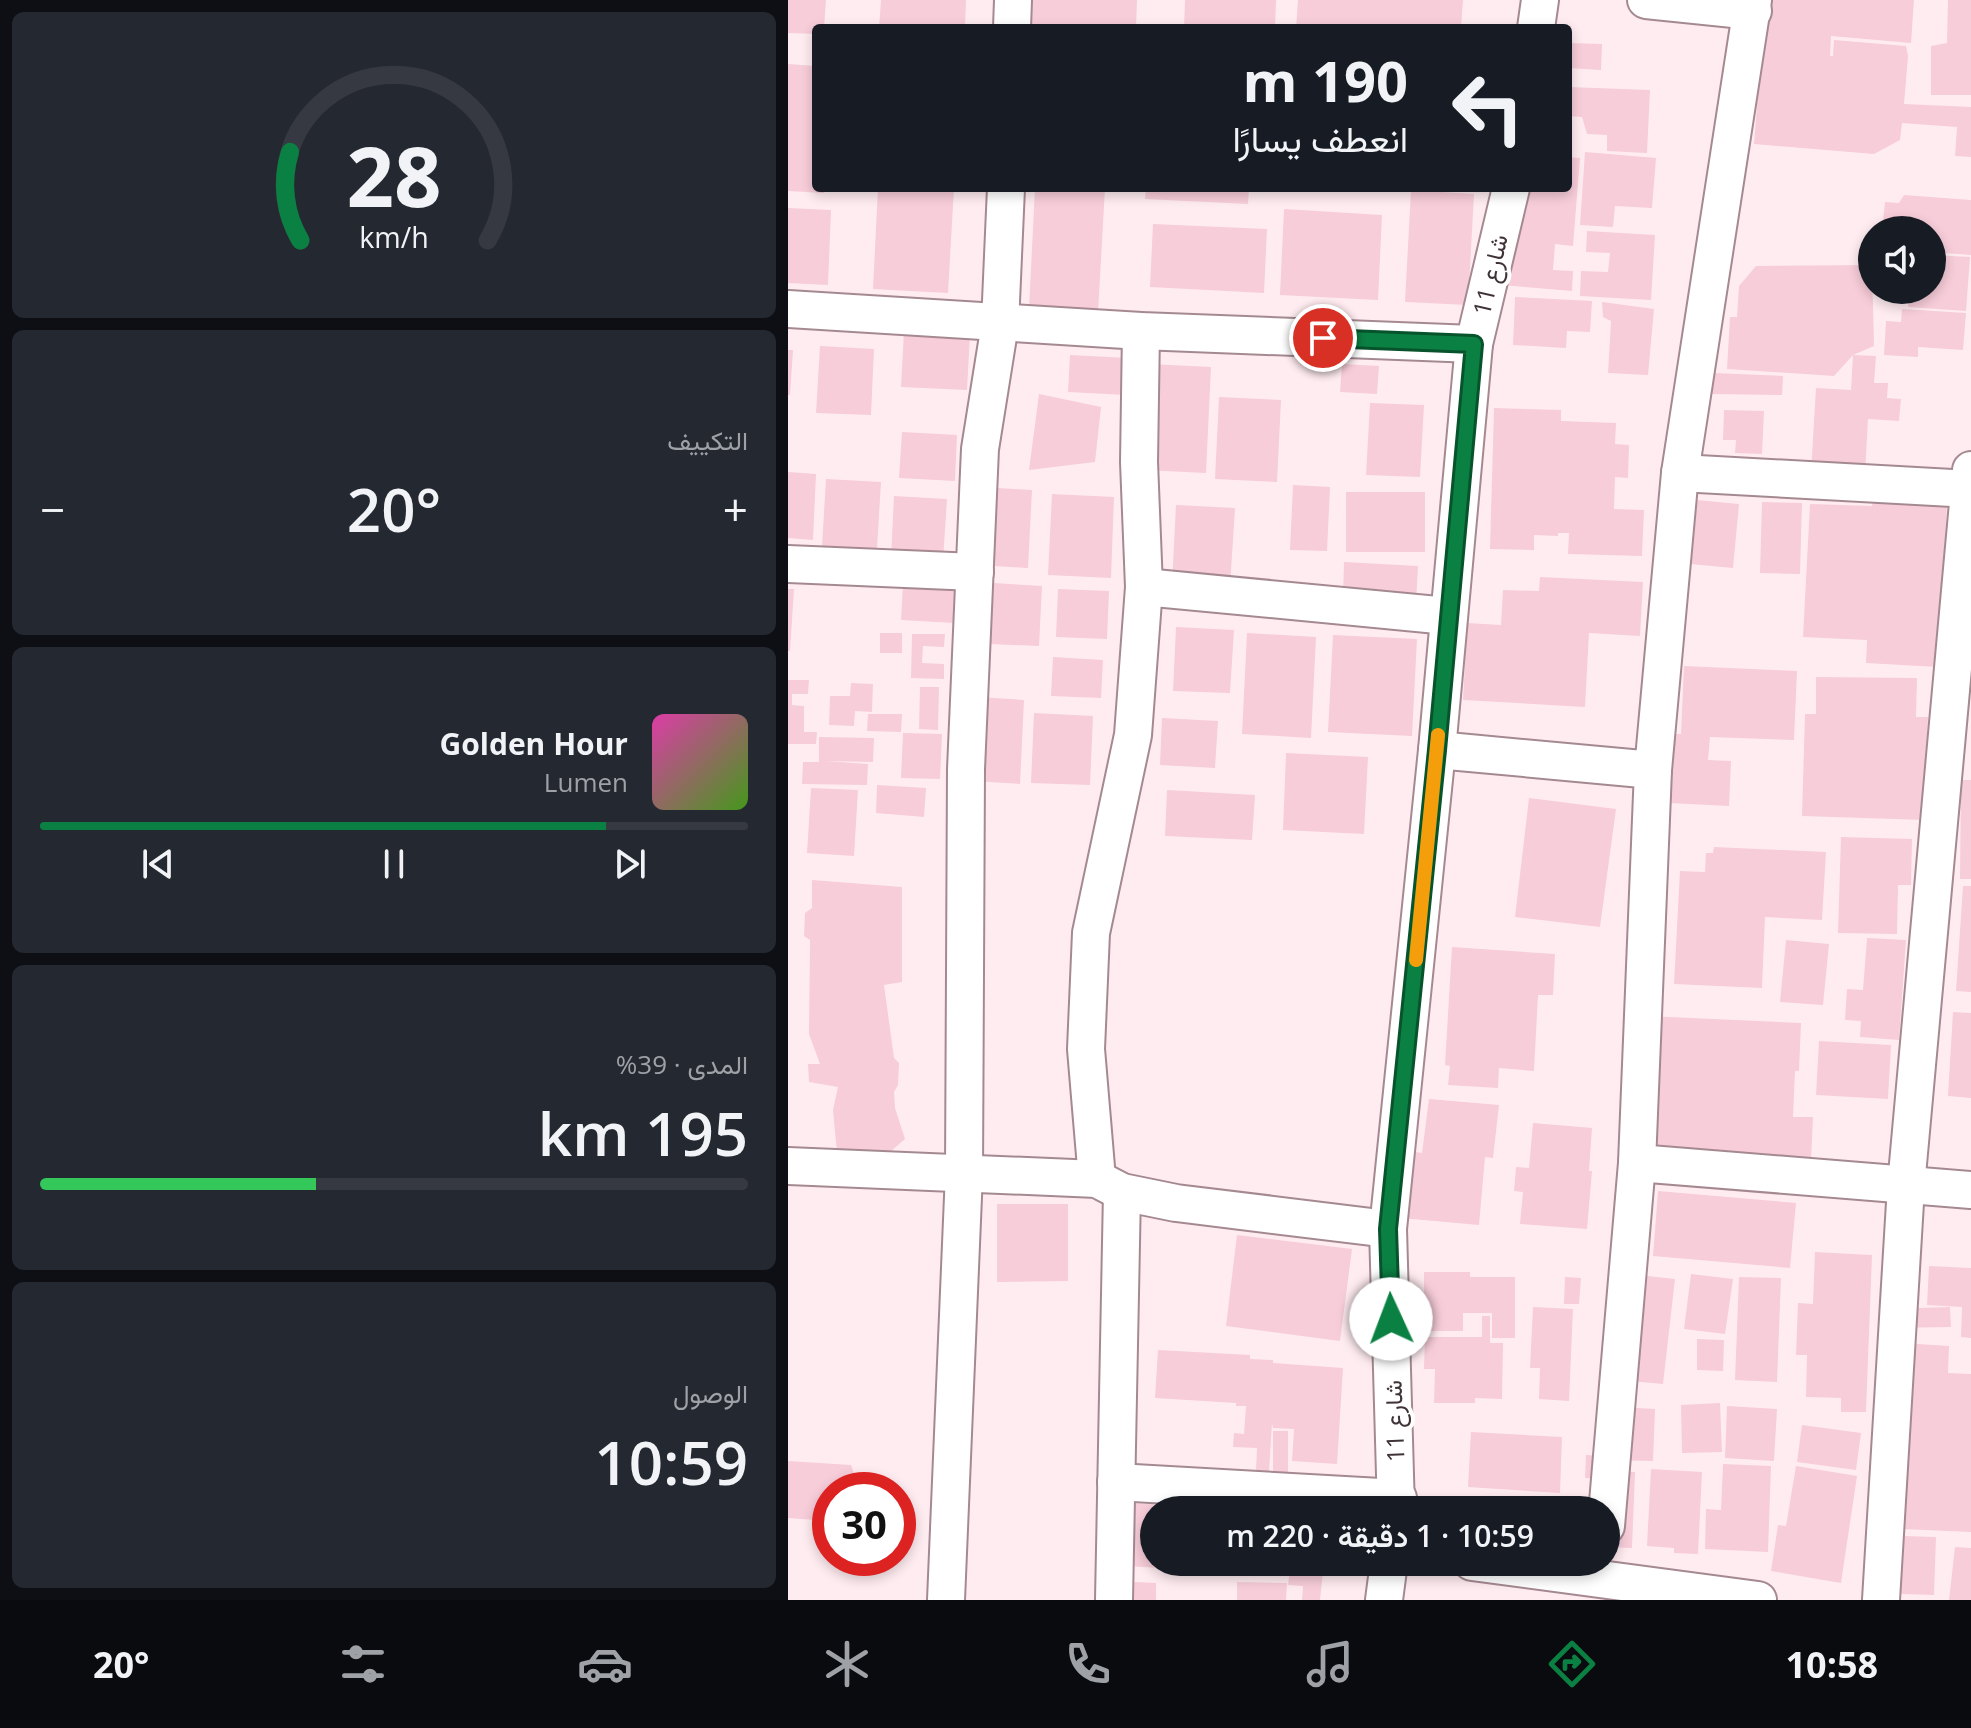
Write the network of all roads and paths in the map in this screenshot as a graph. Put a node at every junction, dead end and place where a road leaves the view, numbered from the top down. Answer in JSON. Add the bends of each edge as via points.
{"nodes":[{"id":1,"x":1013,"y":0,"type":"edge"},
{"id":2,"x":1540,"y":0,"type":"edge"},
{"id":3,"x":1646,"y":0,"type":"edge"},
{"id":4,"x":1753,"y":6,"type":"edge"},
{"id":5,"x":1012,"y":24,"type":"edge"},
{"id":6,"x":1537,"y":24,"type":"edge"},
{"id":7,"x":1006,"y":192,"type":"edge"},
{"id":8,"x":1510,"y":192,"type":"edge"},
{"id":9,"x":788,"y":309,"type":"edge"},
{"id":10,"x":1000,"y":324,"type":"junction"},
{"id":11,"x":1141,"y":331,"type":"junction"},
{"id":12,"x":1474,"y":344,"type":"junction"},
{"id":13,"x":1680,"y":473,"type":"junction"},
{"id":14,"x":1970,"y":483,"type":"edge"},
{"id":15,"x":788,"y":564,"type":"edge"},
{"id":16,"x":975,"y":572,"type":"junction"},
{"id":17,"x":1144,"y":587,"type":"junction"},
{"id":18,"x":1448,"y":616,"type":"junction"},
{"id":19,"x":1437,"y":750,"type":"junction"},
{"id":20,"x":1653,"y":770,"type":"junction"},
{"id":21,"x":1637,"y":1163,"type":"junction"},
{"id":22,"x":788,"y":1166,"type":"edge"},
{"id":23,"x":964,"y":1173,"type":"junction"},
{"id":24,"x":1110,"y":1186,"type":"junction"},
{"id":25,"x":1906,"y":1186,"type":"junction"},
{"id":26,"x":1971,"y":1190,"type":"edge"},
{"id":27,"x":1388,"y":1229,"type":"junction"},
{"id":28,"x":1116,"y":1482,"type":"junction"},
{"id":29,"x":1295,"y":1496,"type":"edge"},
{"id":30,"x":1397,"y":1496,"type":"edge"},
{"id":31,"x":1609,"y":1496,"type":"edge"},
{"id":32,"x":1387,"y":1576,"type":"edge"},
{"id":33,"x":1572,"y":1576,"type":"edge"},
{"id":34,"x":1601,"y":1580,"type":"edge"},
{"id":35,"x":946,"y":1600,"type":"edge"},
{"id":36,"x":1114,"y":1600,"type":"edge"},
{"id":37,"x":1384,"y":1600,"type":"edge"},
{"id":38,"x":1758,"y":1600,"type":"edge"},
{"id":39,"x":1881,"y":1600,"type":"edge"}],
"edges":[{"from":1,"to":5,"type":"street"},
{"from":2,"to":6,"type":"street"},
{"from":3,"to":4,"type":"street"},
{"from":4,"to":13,"type":"street"},
{"from":7,"to":10,"type":"street"},
{"from":8,"to":12,"type":"street","name":"شارع 11"},
{"from":9,"to":10,"type":"street"},
{"from":10,"to":11,"type":"street"},
{"from":10,"to":16,"type":"street","via":[[980,449]]},
{"from":11,"to":12,"type":"street"},
{"from":11,"to":17,"type":"street"},
{"from":12,"to":18,"type":"street","name":"شارع 11"},
{"from":13,"to":14,"type":"street"},
{"from":13,"to":20,"type":"street"},
{"from":14,"to":25,"type":"street"},
{"from":15,"to":16,"type":"street"},
{"from":16,"to":23,"type":"street","via":[[966,769]]},
{"from":17,"to":18,"type":"street"},
{"from":17,"to":24,"type":"street","via":[[1133,735],[1091,933],[1086,1049]]},
{"from":18,"to":19,"type":"street","name":"شارع 11"},
{"from":19,"to":20,"type":"street"},
{"from":19,"to":27,"type":"street","name":"شارع 11"},
{"from":20,"to":21,"type":"street"},
{"from":21,"to":25,"type":"street"},
{"from":21,"to":31,"type":"street"},
{"from":22,"to":23,"type":"street"},
{"from":23,"to":24,"type":"street"},
{"from":23,"to":35,"type":"street"},
{"from":24,"to":27,"type":"street","via":[[1176,1203]]},
{"from":24,"to":28,"type":"street"},
{"from":25,"to":26,"type":"street"},
{"from":25,"to":39,"type":"street"},
{"from":27,"to":30,"type":"street","name":"شارع 11"},
{"from":28,"to":29,"type":"street"},
{"from":28,"to":36,"type":"street"},
{"from":32,"to":37,"type":"street"},
{"from":33,"to":34,"type":"street"},
{"from":34,"to":38,"type":"street"}]}
